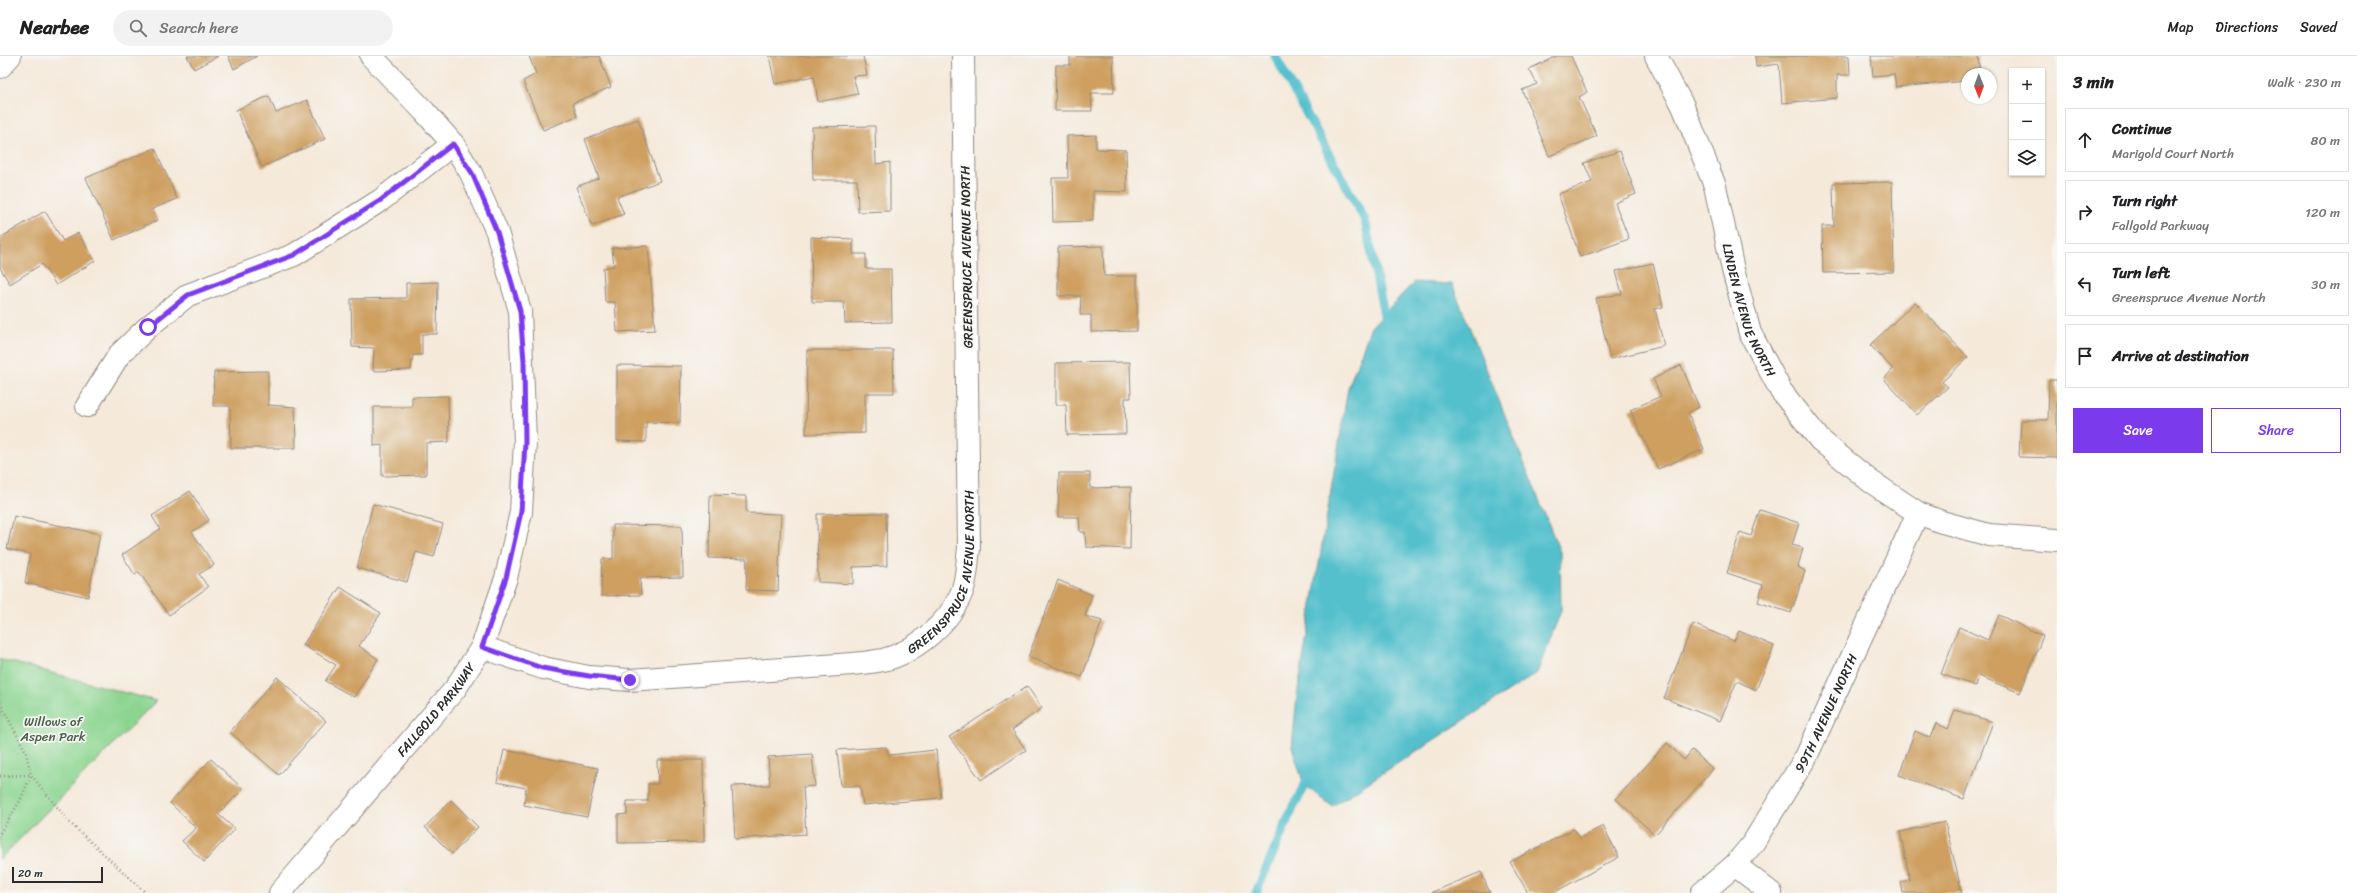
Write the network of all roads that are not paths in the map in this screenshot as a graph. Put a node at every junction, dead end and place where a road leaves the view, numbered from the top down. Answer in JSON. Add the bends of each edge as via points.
{"nodes":[{"id":1,"x":10,"y":56,"type":"edge"},
{"id":2,"x":371,"y":56,"type":"edge"},
{"id":3,"x":963,"y":56,"type":"edge"},
{"id":4,"x":1656,"y":56,"type":"edge"},
{"id":5,"x":0,"y":66,"type":"edge"},
{"id":6,"x":453,"y":144,"type":"junction"},
{"id":7,"x":86,"y":406,"type":"dead end"},
{"id":8,"x":1918,"y":513,"type":"junction"},
{"id":9,"x":2057,"y":540,"type":"edge"},
{"id":10,"x":482,"y":647,"type":"junction"},
{"id":11,"x":1735,"y":865,"type":"junction"},
{"id":12,"x":280,"y":893,"type":"edge"},
{"id":13,"x":1702,"y":893,"type":"edge"},
{"id":14,"x":1771,"y":893,"type":"edge"}],
"edges":[{"from":1,"to":5,"type":"street"},
{"from":2,"to":6,"type":"street","name":"FALLGOLD PARKWAY"},
{"from":3,"to":10,"type":"street","name":"GREENSPRUCE AVENUE NORTH","via":[[969,548],[962,593],[949,616],[927,636],[903,652],[884,660],[638,680],[589,676],[542,668]]},
{"from":4,"to":8,"type":"street","name":"LINDEN AVENUE NORTH","via":[[1683,106],[1715,186],[1750,333],[1781,391],[1820,440],[1870,481]]},
{"from":6,"to":7,"type":"street","via":[[381,200],[294,255],[188,295],[148,327],[119,355]]},
{"from":6,"to":10,"type":"street","name":"FALLGOLD PARKWAY","via":[[472,173],[497,232],[520,311],[524,361],[525,442],[521,512],[506,578]]},
{"from":8,"to":9,"type":"street","name":"LINDEN AVENUE NORTH","via":[[1989,535]]},
{"from":8,"to":11,"type":"street","name":"99TH AVENUE NORTH","via":[[1806,756],[1753,843]]},
{"from":10,"to":12,"type":"street","name":"FALLGOLD PARKWAY","via":[[455,689]]},
{"from":11,"to":13,"type":"street","name":"99TH AVENUE NORTH"},
{"from":11,"to":14,"type":"street"}]}
